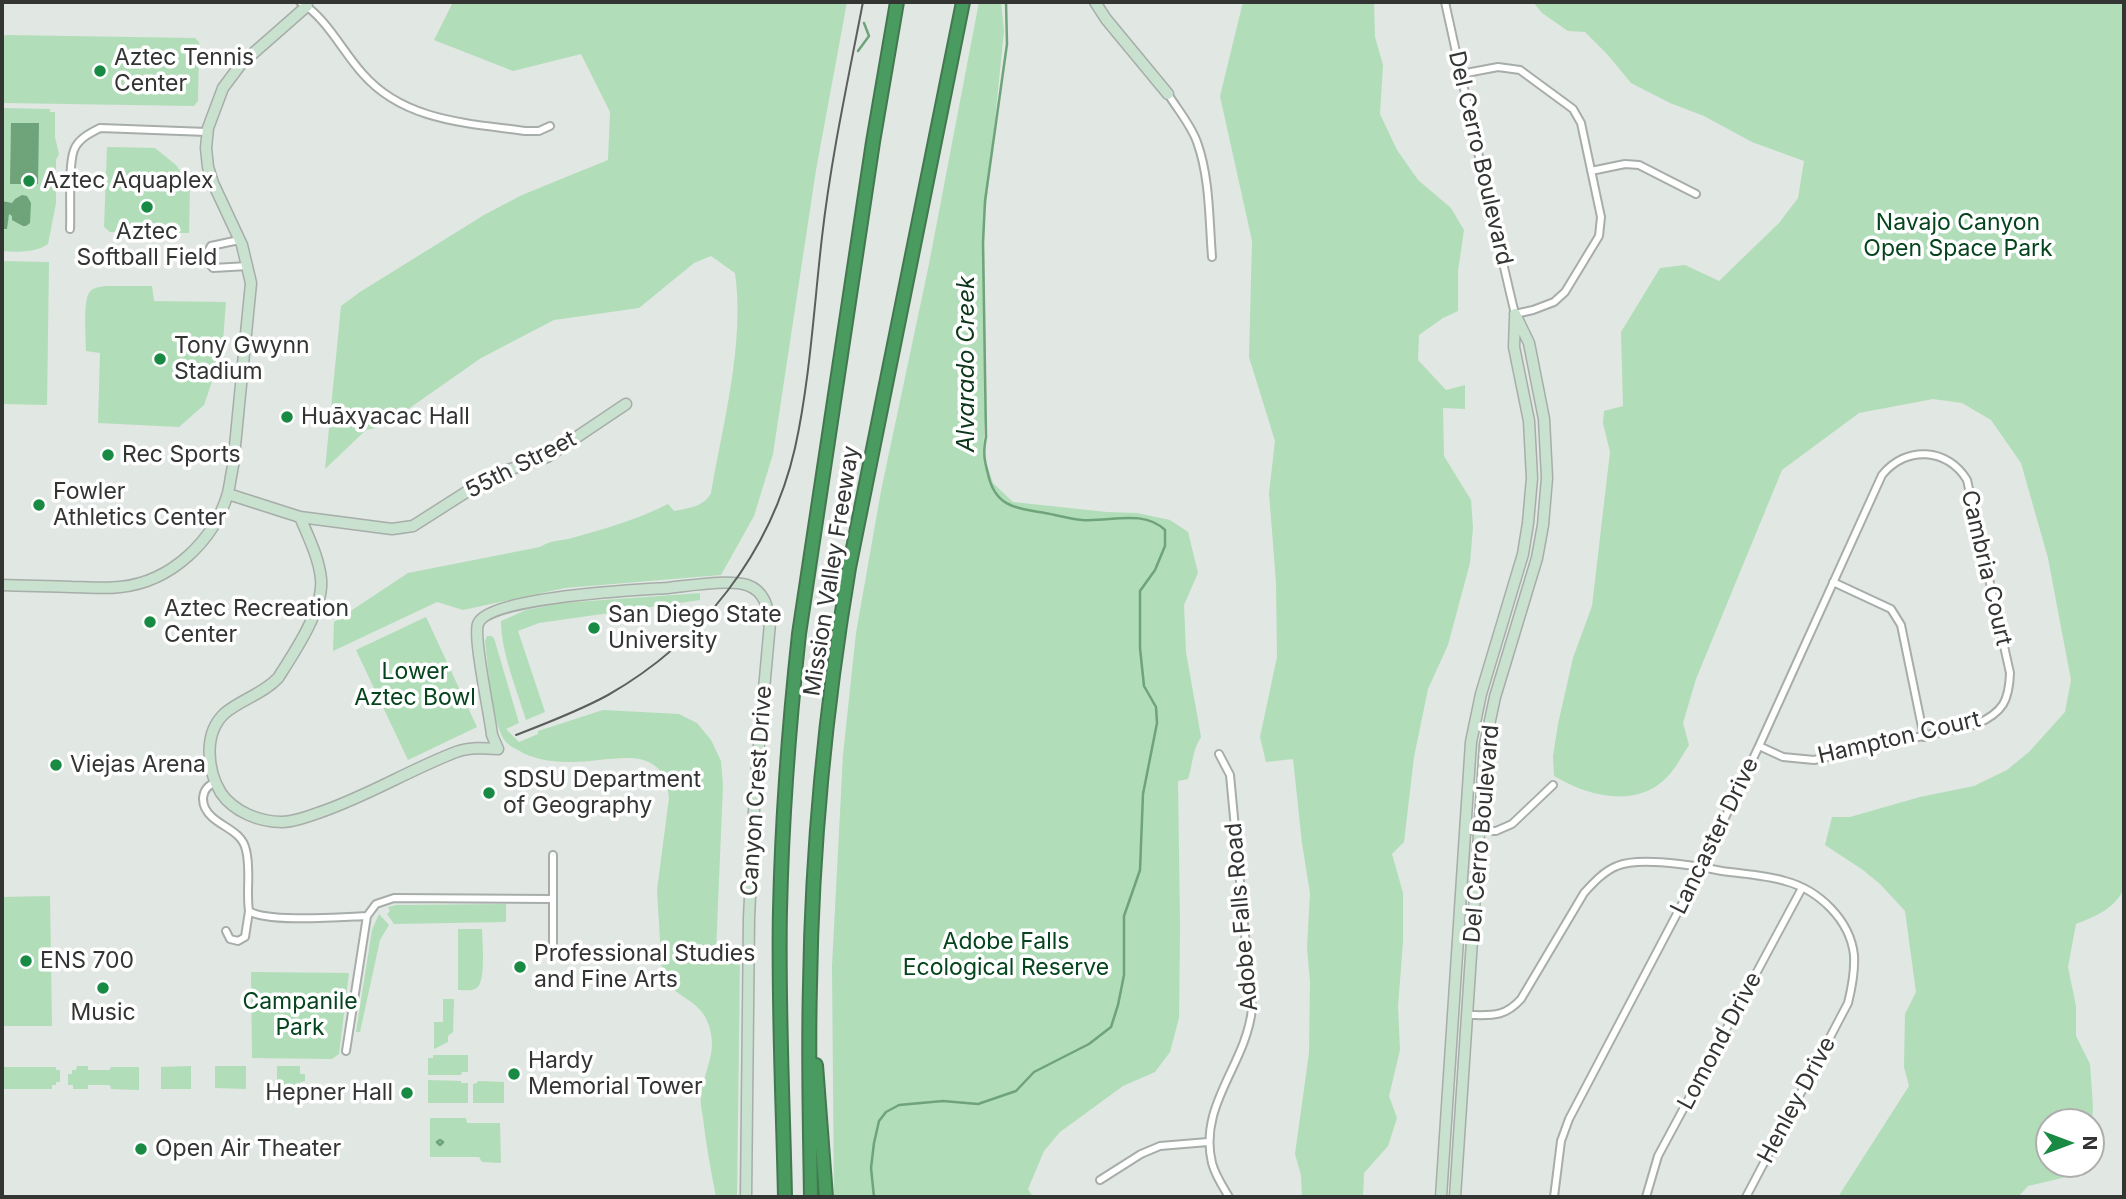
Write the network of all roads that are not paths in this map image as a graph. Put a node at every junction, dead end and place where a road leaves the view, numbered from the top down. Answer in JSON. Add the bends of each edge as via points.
{"nodes":[{"id":1,"x":897,"y":2,"type":"edge"},
{"id":2,"x":963,"y":2,"type":"edge"},
{"id":3,"x":1095,"y":2,"type":"edge"},
{"id":4,"x":1445,"y":2,"type":"edge"},
{"id":5,"x":306,"y":3,"type":"edge"},
{"id":6,"x":1461,"y":74,"type":"junction"},
{"id":7,"x":1168,"y":94,"type":"joint"},
{"id":8,"x":550,"y":126,"type":"dead end"},
{"id":9,"x":207,"y":132,"type":"junction"},
{"id":10,"x":1591,"y":171,"type":"junction"},
{"id":11,"x":1696,"y":194,"type":"dead end"},
{"id":12,"x":70,"y":229,"type":"dead end"},
{"id":13,"x":239,"y":240,"type":"junction"},
{"id":14,"x":1212,"y":257,"type":"dead end"},
{"id":15,"x":248,"y":266,"type":"junction"},
{"id":16,"x":1515,"y":314,"type":"junction"},
{"id":17,"x":626,"y":404,"type":"dead end"},
{"id":18,"x":1882,"y":475,"type":"joint"},
{"id":19,"x":228,"y":494,"type":"junction"},
{"id":20,"x":300,"y":517,"type":"junction"},
{"id":21,"x":1833,"y":582,"type":"junction"},
{"id":22,"x":2,"y":585,"type":"edge"},
{"id":23,"x":2010,"y":673,"type":"joint"},
{"id":24,"x":1924,"y":737,"type":"junction"},
{"id":25,"x":1759,"y":746,"type":"junction"},
{"id":26,"x":1219,"y":754,"type":"dead end"},
{"id":27,"x":216,"y":782,"type":"junction"},
{"id":28,"x":1553,"y":785,"type":"dead end"},
{"id":29,"x":1465,"y":830,"type":"junction"},
{"id":30,"x":1479,"y":831,"type":"junction"},
{"id":31,"x":553,"y":855,"type":"dead end"},
{"id":32,"x":1701,"y":868,"type":"junction"},
{"id":33,"x":1802,"y":888,"type":"junction"},
{"id":34,"x":552,"y":899,"type":"junction"},
{"id":35,"x":249,"y":911,"type":"junction"},
{"id":36,"x":367,"y":916,"type":"junction"},
{"id":37,"x":226,"y":932,"type":"dead end"},
{"id":38,"x":553,"y":950,"type":"dead end"},
{"id":39,"x":809,"y":996,"type":"junction"},
{"id":40,"x":1467,"y":1015,"type":"junction"},
{"id":41,"x":346,"y":1051,"type":"dead end"},
{"id":42,"x":1209,"y":1142,"type":"junction"},
{"id":43,"x":1100,"y":1180,"type":"dead end"},
{"id":44,"x":746,"y":1197,"type":"edge"},
{"id":45,"x":785,"y":1197,"type":"edge"},
{"id":46,"x":811,"y":1197,"type":"edge"},
{"id":47,"x":826,"y":1197,"type":"edge"},
{"id":48,"x":1229,"y":1197,"type":"edge"},
{"id":49,"x":1441,"y":1197,"type":"edge"},
{"id":50,"x":1455,"y":1197,"type":"edge"},
{"id":51,"x":1554,"y":1197,"type":"edge"},
{"id":52,"x":1646,"y":1197,"type":"edge"},
{"id":53,"x":1746,"y":1197,"type":"edge"}],
"edges":[{"from":1,"to":45,"type":"highway","name":"Mission Valley Freeway","via":[[810,558],[791,713],[780,913]]},
{"from":2,"to":39,"type":"highway","name":"Mission Valley Freeway","via":[[839,625],[817,841]]},
{"from":3,"to":7,"type":"street"},
{"from":4,"to":6,"type":"street","name":"Del Cerro Boulevard"},
{"from":5,"to":8,"type":"street","via":[[363,75],[406,107],[438,118],[525,131]]},
{"from":5,"to":9,"type":"street","via":[[241,64],[223,88]]},
{"from":6,"to":10,"type":"street","via":[[1498,67],[1520,71],[1573,109],[1581,123]]},
{"from":6,"to":16,"type":"street","name":"Del Cerro Boulevard"},
{"from":7,"to":14,"type":"street","via":[[1193,133],[1205,171]]},
{"from":9,"to":12,"type":"street","via":[[100,128],[90,132],[75,148],[72,162]]},
{"from":9,"to":13,"type":"street","via":[[208,167]]},
{"from":10,"to":11,"type":"street","via":[[1639,165]]},
{"from":10,"to":16,"type":"street","via":[[1601,218],[1599,236],[1564,292],[1553,302]]},
{"from":13,"to":15,"type":"street"},
{"from":13,"to":15,"type":"street","via":[[211,246],[204,258],[213,268]]},
{"from":15,"to":19,"type":"street","via":[[250,297]]},
{"from":16,"to":29,"type":"street","name":"Del Cerro Boulevard","via":[[1514,347],[1529,421],[1532,478],[1528,523],[1471,742]]},
{"from":16,"to":30,"type":"street","name":"Del Cerro Boulevard","via":[[1529,343],[1542,406],[1547,478],[1537,558],[1485,744]]},
{"from":17,"to":20,"type":"street","name":"55th Street","via":[[547,457],[493,475],[413,526],[392,529]]},
{"from":18,"to":21,"type":"street","name":"Lancaster Drive"},
{"from":18,"to":23,"type":"street","name":"Cambria Court","via":[[1903,457],[1924,453],[1946,459],[1968,480]]},
{"from":19,"to":20,"type":"street","name":"55th Street"},
{"from":19,"to":22,"type":"street","via":[[201,543],[152,579],[106,588]]},
{"from":20,"to":27,"type":"street","name":"Canyon Crest Drive","via":[[318,566],[318,605],[278,678],[218,722],[210,751]]},
{"from":21,"to":24,"type":"street","via":[[1891,609],[1901,625]]},
{"from":21,"to":25,"type":"street","name":"Lancaster Drive"},
{"from":23,"to":24,"type":"street","name":"Hampton Court","via":[[2004,704],[1991,718]]},
{"from":24,"to":25,"type":"street","name":"Hampton Court","via":[[1814,760],[1783,757]]},
{"from":25,"to":32,"type":"street","name":"Lancaster Drive"},
{"from":26,"to":42,"type":"street","name":"Adobe Falls Road","via":[[1230,775],[1252,1009],[1245,1043],[1214,1109]]},
{"from":27,"to":35,"type":"street","via":[[205,789],[205,808],[234,831],[246,850]]},
{"from":27,"to":44,"type":"street","name":"Canyon Crest Drive","via":[[240,811],[284,822],[333,808],[457,752],[498,749],[477,641],[478,624],[485,615],[566,595],[738,583],[757,590],[768,608],[770,624],[749,918]]},
{"from":28,"to":30,"type":"street","via":[[1512,824],[1496,831]]},
{"from":29,"to":30,"type":"street"},
{"from":29,"to":49,"type":"street","name":"Del Cerro Boulevard"},
{"from":30,"to":40,"type":"street","name":"Del Cerro Boulevard"},
{"from":31,"to":34,"type":"street"},
{"from":32,"to":33,"type":"street","name":"Henley Drive","via":[[1786,881]]},
{"from":32,"to":40,"type":"street","name":"Henley Drive","via":[[1649,862],[1613,868],[1584,893],[1513,1008],[1501,1015]]},
{"from":32,"to":51,"type":"street","name":"Lancaster Drive","via":[[1569,1119],[1561,1141]]},
{"from":33,"to":52,"type":"street","name":"Lomond Drive","via":[[1658,1156]]},
{"from":33,"to":53,"type":"street","name":"Henley Drive","via":[[1836,913],[1854,954],[1854,979],[1848,1003]]},
{"from":34,"to":36,"type":"street","via":[[394,898],[376,904]]},
{"from":34,"to":38,"type":"street"},
{"from":35,"to":36,"type":"street","via":[[279,917]]},
{"from":35,"to":37,"type":"street","via":[[245,937],[230,939]]},
{"from":36,"to":41,"type":"street"},
{"from":39,"to":46,"type":"highway","name":"Mission Valley Freeway"},
{"from":39,"to":47,"type":"highway"},
{"from":40,"to":50,"type":"street","name":"Del Cerro Boulevard"},
{"from":42,"to":43,"type":"street","via":[[1160,1146]]},
{"from":42,"to":48,"type":"street","name":"Adobe Falls Road","via":[[1213,1166]]}]}
